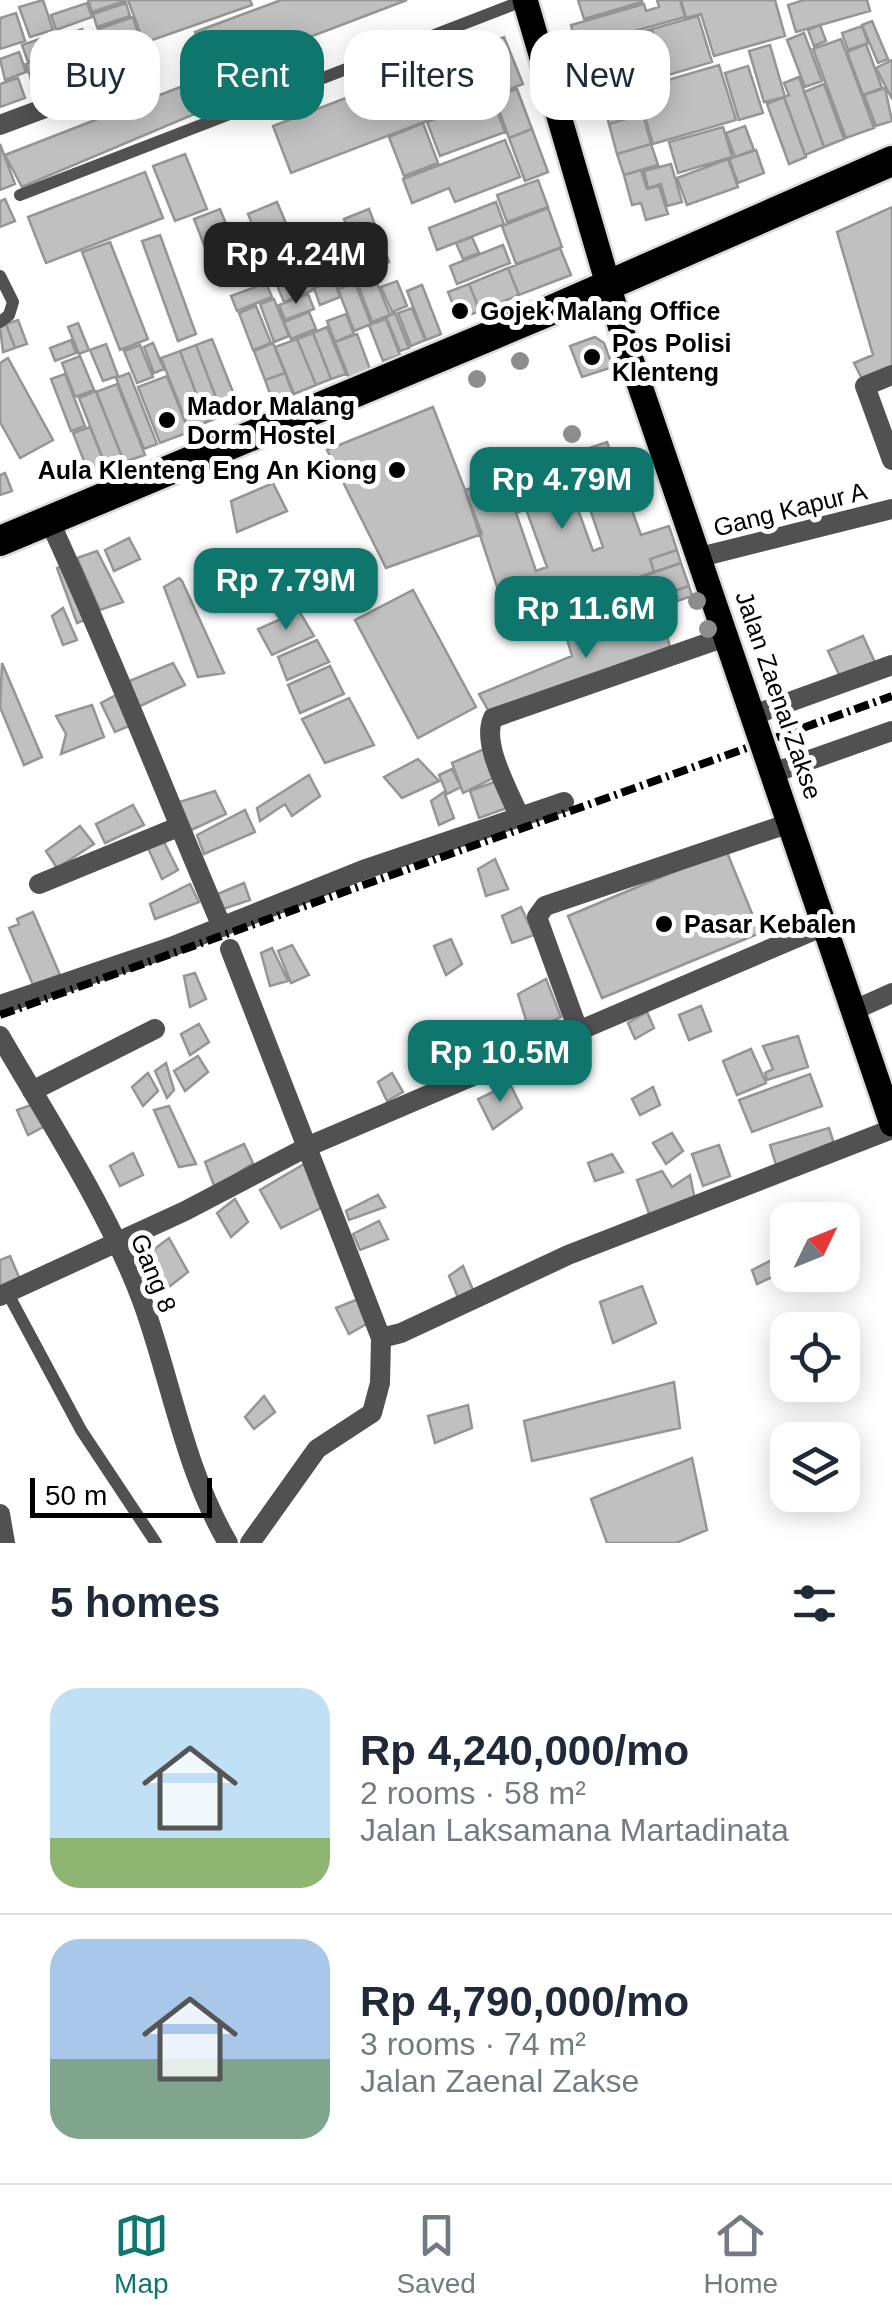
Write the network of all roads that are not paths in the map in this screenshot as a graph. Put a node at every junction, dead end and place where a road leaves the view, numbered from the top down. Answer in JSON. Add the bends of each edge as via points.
{"nodes":[{"id":1,"x":525,"y":0,"type":"edge"},
{"id":2,"x":30,"y":114,"type":"edge"},
{"id":3,"x":0,"y":125,"type":"edge"},
{"id":4,"x":890,"y":169,"type":"edge"},
{"id":5,"x":20,"y":195,"type":"dead end"},
{"id":6,"x":0,"y":276,"type":"edge"},
{"id":7,"x":607,"y":286,"type":"junction"},
{"id":8,"x":0,"y":322,"type":"edge"},
{"id":9,"x":892,"y":375,"type":"edge"},
{"id":10,"x":892,"y":460,"type":"edge"},
{"id":11,"x":892,"y":510,"type":"edge"},
{"id":12,"x":50,"y":520,"type":"junction"},
{"id":13,"x":0,"y":541,"type":"edge"},
{"id":14,"x":700,"y":557,"type":"junction"},
{"id":15,"x":728,"y":636,"type":"junction"},
{"id":16,"x":892,"y":666,"type":"edge"},
{"id":17,"x":754,"y":715,"type":"junction"},
{"id":18,"x":892,"y":730,"type":"edge"},
{"id":19,"x":774,"y":773,"type":"junction"},
{"id":20,"x":564,"y":802,"type":"dead end"},
{"id":21,"x":519,"y":816,"type":"junction"},
{"id":22,"x":790,"y":823,"type":"junction"},
{"id":23,"x":178,"y":827,"type":"junction"},
{"id":24,"x":39,"y":884,"type":"dead end"},
{"id":25,"x":824,"y":926,"type":"junction"},
{"id":26,"x":222,"y":927,"type":"junction"},
{"id":27,"x":230,"y":949,"type":"dead end"},
{"id":28,"x":892,"y":993,"type":"edge"},
{"id":29,"x":0,"y":1005,"type":"edge"},
{"id":30,"x":852,"y":1011,"type":"junction"},
{"id":31,"x":155,"y":1029,"type":"dead end"},
{"id":32,"x":578,"y":1030,"type":"junction"},
{"id":33,"x":0,"y":1036,"type":"edge"},
{"id":34,"x":32,"y":1091,"type":"junction"},
{"id":35,"x":892,"y":1127,"type":"edge"},
{"id":36,"x":309,"y":1146,"type":"junction"},
{"id":37,"x":114,"y":1240,"type":"junction"},
{"id":38,"x":4,"y":1294,"type":"edge"},
{"id":39,"x":380,"y":1338,"type":"junction"},
{"id":40,"x":0,"y":1514,"type":"edge"},
{"id":41,"x":5,"y":1543,"type":"edge"},
{"id":42,"x":156,"y":1543,"type":"edge"},
{"id":43,"x":228,"y":1543,"type":"edge"},
{"id":44,"x":250,"y":1543,"type":"edge"}],
"edges":[{"from":1,"to":5,"type":"lane"},
{"from":1,"to":7,"type":"main road","name":"Jalan Zaenal Zakse"},
{"from":2,"to":3,"type":"street"},
{"from":4,"to":7,"type":"highway"},
{"from":6,"to":8,"type":"lane","via":[[12,302]]},
{"from":7,"to":12,"type":"highway"},
{"from":7,"to":14,"type":"main road","name":"Jalan Zaenal Zakse"},
{"from":9,"to":10,"type":"street","via":[[864,386]]},
{"from":11,"to":14,"type":"street","name":"Gang Kapur A"},
{"from":12,"to":13,"type":"highway"},
{"from":12,"to":23,"type":"street"},
{"from":14,"to":15,"type":"main road","name":"Jalan Zaenal Zakse"},
{"from":15,"to":17,"type":"main road","name":"Jalan Zaenal Zakse"},
{"from":15,"to":21,"type":"street","via":[[493,718],[491,743]]},
{"from":16,"to":17,"type":"street"},
{"from":17,"to":19,"type":"main road","name":"Jalan Zaenal Zakse"},
{"from":18,"to":19,"type":"street"},
{"from":19,"to":22,"type":"main road","name":"Jalan Zaenal Zakse"},
{"from":20,"to":21,"type":"street"},
{"from":21,"to":26,"type":"street"},
{"from":22,"to":25,"type":"main road","name":"Jalan Zaenal Zakse"},
{"from":22,"to":32,"type":"street","via":[[545,906],[537,917]]},
{"from":23,"to":24,"type":"street"},
{"from":23,"to":26,"type":"street"},
{"from":25,"to":30,"type":"main road","name":"Jalan Zaenal Zakse"},
{"from":25,"to":32,"type":"street"},
{"from":26,"to":29,"type":"street"},
{"from":27,"to":36,"type":"street"},
{"from":28,"to":30,"type":"street"},
{"from":30,"to":35,"type":"main road","name":"Jalan Zaenal Zakse"},
{"from":31,"to":34,"type":"street"},
{"from":32,"to":36,"type":"street"},
{"from":33,"to":34,"type":"street","name":"Gang 8"},
{"from":34,"to":37,"type":"street","name":"Gang 8"},
{"from":35,"to":39,"type":"street","via":[[568,1255]]},
{"from":36,"to":37,"type":"street"},
{"from":36,"to":39,"type":"street"},
{"from":37,"to":38,"type":"street"},
{"from":37,"to":43,"type":"street","name":"Gang 8","via":[[144,1307],[198,1487]]},
{"from":38,"to":42,"type":"lane","via":[[81,1430]]},
{"from":39,"to":44,"type":"street","via":[[379,1398],[372,1413],[316,1450]]},
{"from":40,"to":41,"type":"street"}]}
